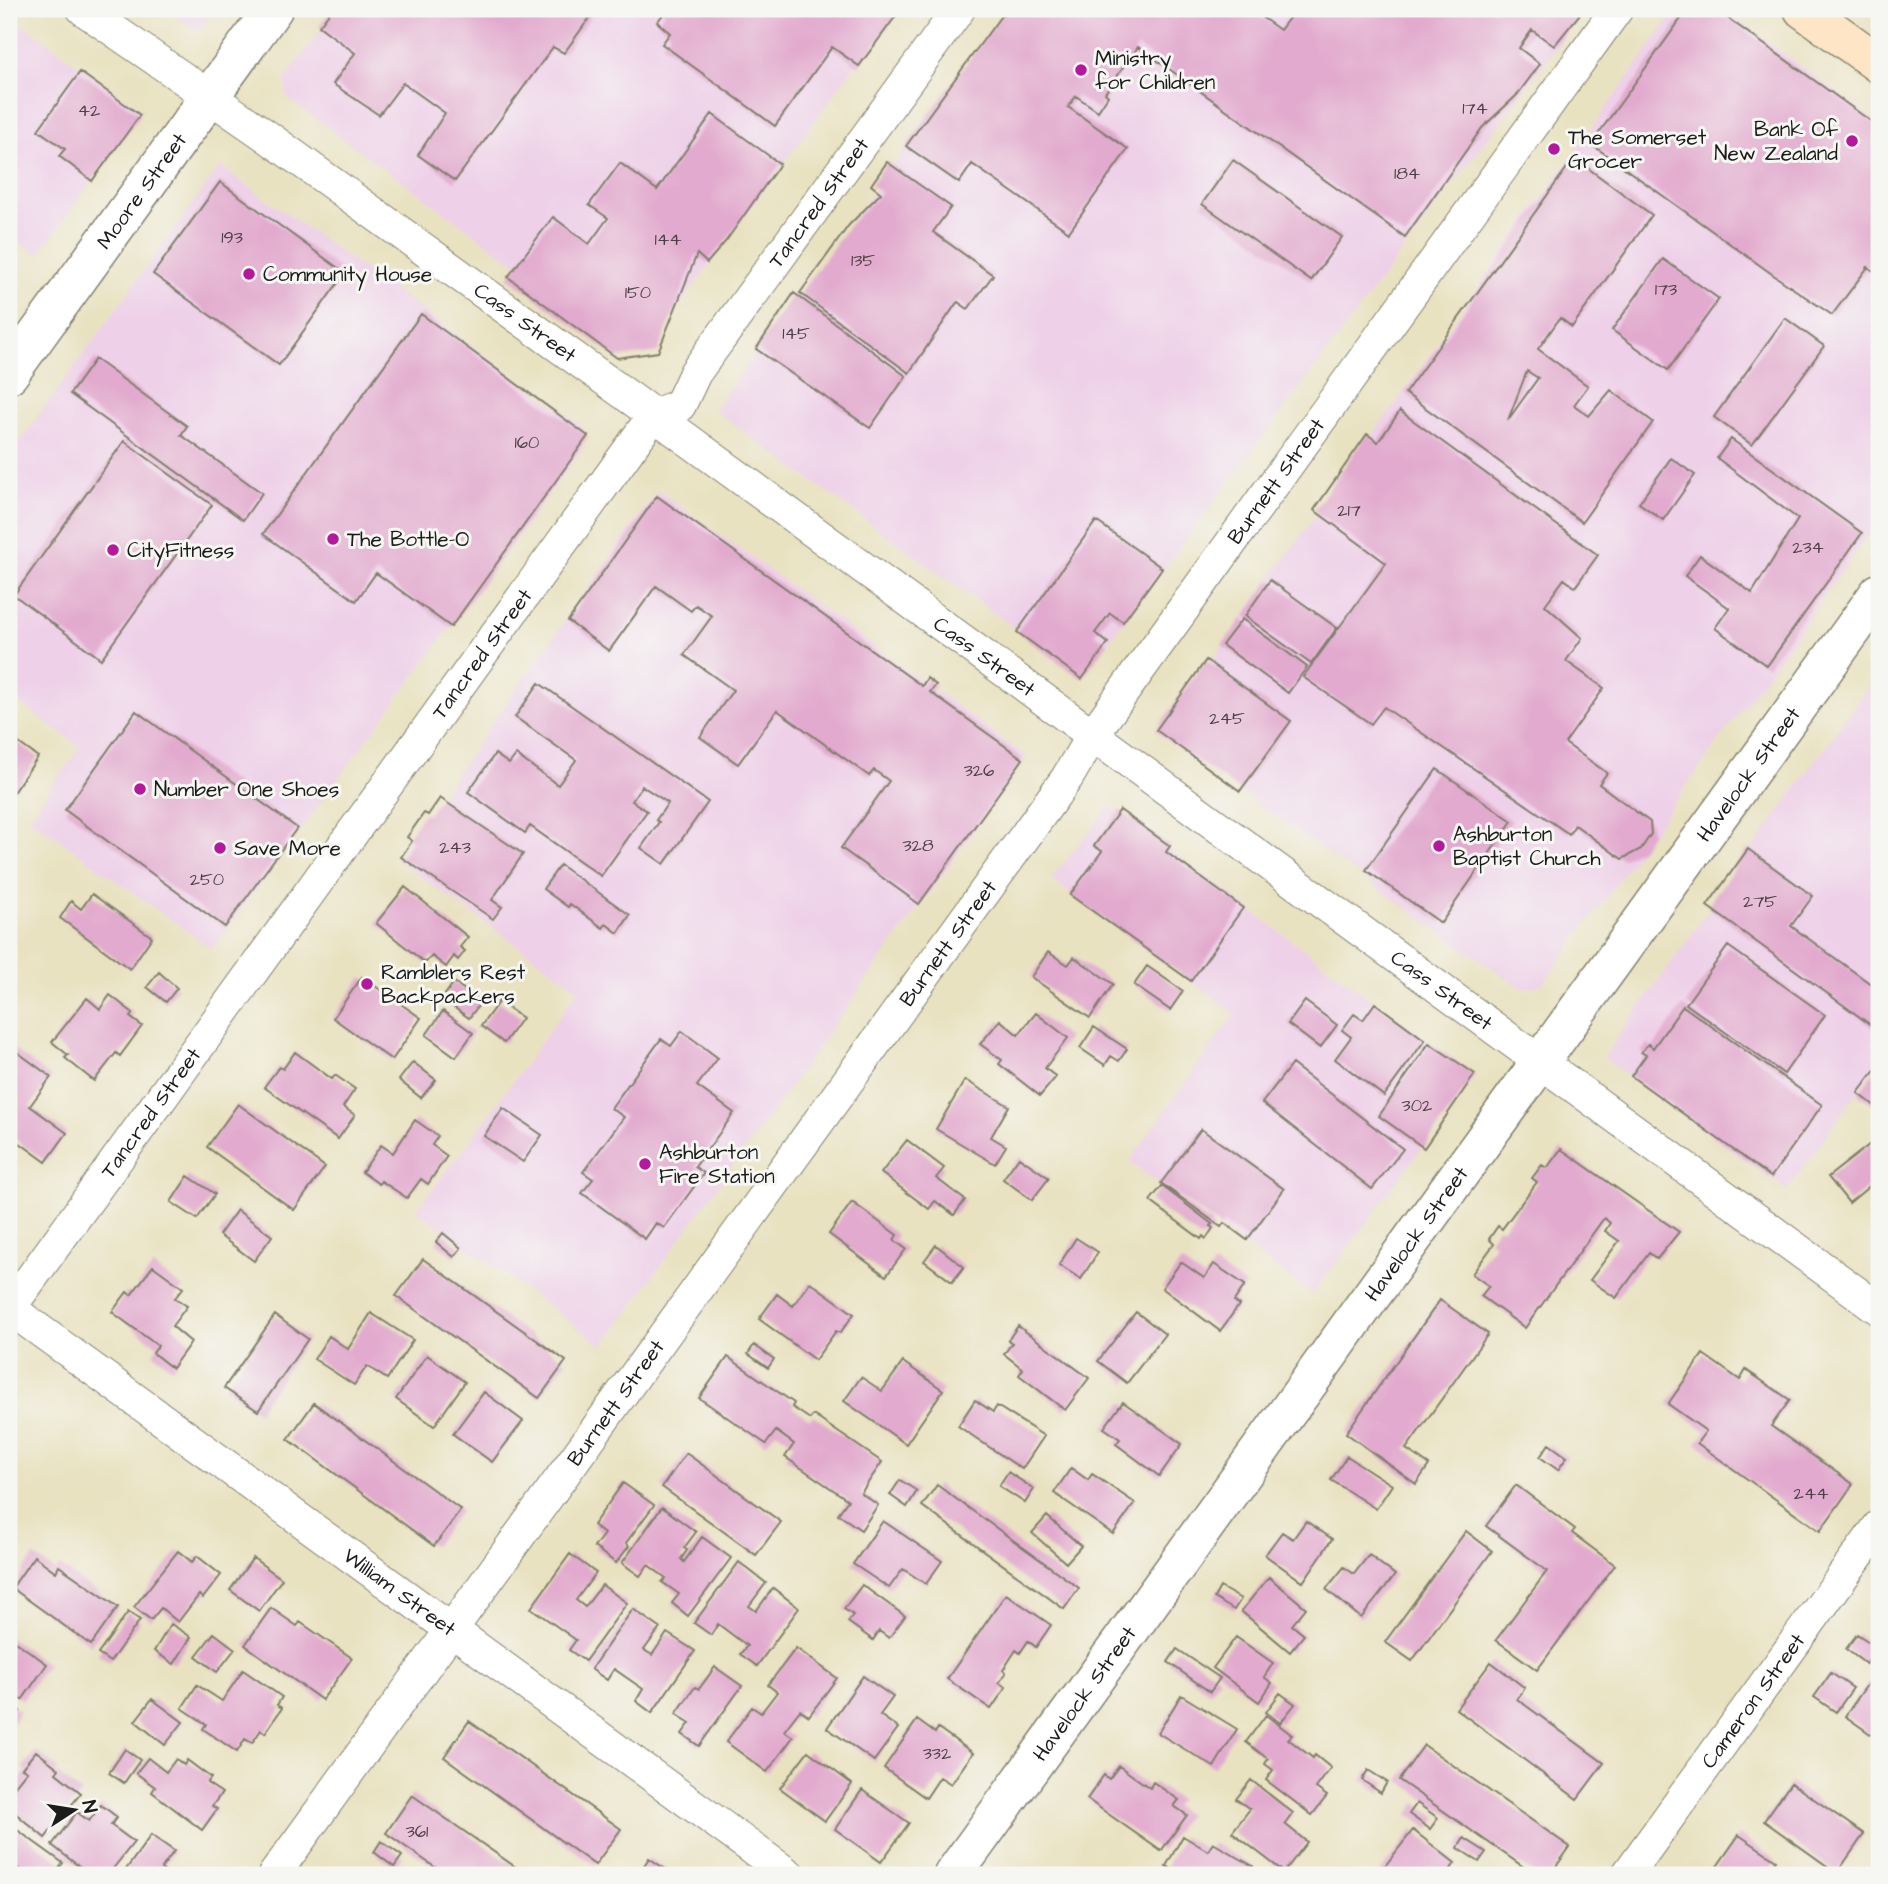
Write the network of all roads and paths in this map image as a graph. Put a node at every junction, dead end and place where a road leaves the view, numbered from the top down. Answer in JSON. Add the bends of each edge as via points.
{"nodes":[{"id":1,"x":83,"y":9,"type":"edge"},
{"id":2,"x":274,"y":9,"type":"edge"},
{"id":3,"x":959,"y":9,"type":"edge"},
{"id":4,"x":1617,"y":9,"type":"edge"},
{"id":5,"x":1802,"y":9,"type":"edge"},
{"id":6,"x":1879,"y":64,"type":"edge"},
{"id":7,"x":210,"y":96,"type":"junction"},
{"id":8,"x":9,"y":374,"type":"edge"},
{"id":9,"x":654,"y":415,"type":"junction"},
{"id":10,"x":1879,"y":593,"type":"edge"},
{"id":11,"x":1093,"y":734,"type":"junction"},
{"id":12,"x":1541,"y":1061,"type":"junction"},
{"id":13,"x":9,"y":1309,"type":"edge"},
{"id":14,"x":1879,"y":1309,"type":"edge"},
{"id":15,"x":1879,"y":1526,"type":"edge"},
{"id":16,"x":451,"y":1630,"type":"junction"},
{"id":17,"x":274,"y":1875,"type":"edge"},
{"id":18,"x":789,"y":1875,"type":"edge"},
{"id":19,"x":953,"y":1875,"type":"edge"},
{"id":20,"x":1627,"y":1875,"type":"edge"}],
"edges":[{"from":1,"to":7,"type":"street","name":"Cass Street"},
{"from":2,"to":7,"type":"street","name":"Moore Street"},
{"from":3,"to":9,"type":"street","name":"Tancred Street","via":[[695,373],[680,405]]},
{"from":4,"to":11,"type":"street","name":"Burnett Street"},
{"from":5,"to":6,"type":"main road"},
{"from":7,"to":8,"type":"street","name":"Moore Street"},
{"from":7,"to":9,"type":"street","name":"Cass Street"},
{"from":9,"to":11,"type":"street","name":"Cass Street"},
{"from":9,"to":13,"type":"street","name":"Tancred Street"},
{"from":10,"to":12,"type":"street","name":"Havelock Street"},
{"from":11,"to":12,"type":"street","name":"Cass Street"},
{"from":11,"to":16,"type":"street","name":"Burnett Street","via":[[1067,778]]},
{"from":12,"to":14,"type":"street","name":"Cass Street"},
{"from":12,"to":19,"type":"street","name":"Havelock Street"},
{"from":13,"to":16,"type":"street","name":"William Street"},
{"from":15,"to":20,"type":"street","name":"Cameron Street"},
{"from":16,"to":17,"type":"street","name":"Burnett Street"},
{"from":16,"to":18,"type":"street","name":"William Street"}]}
